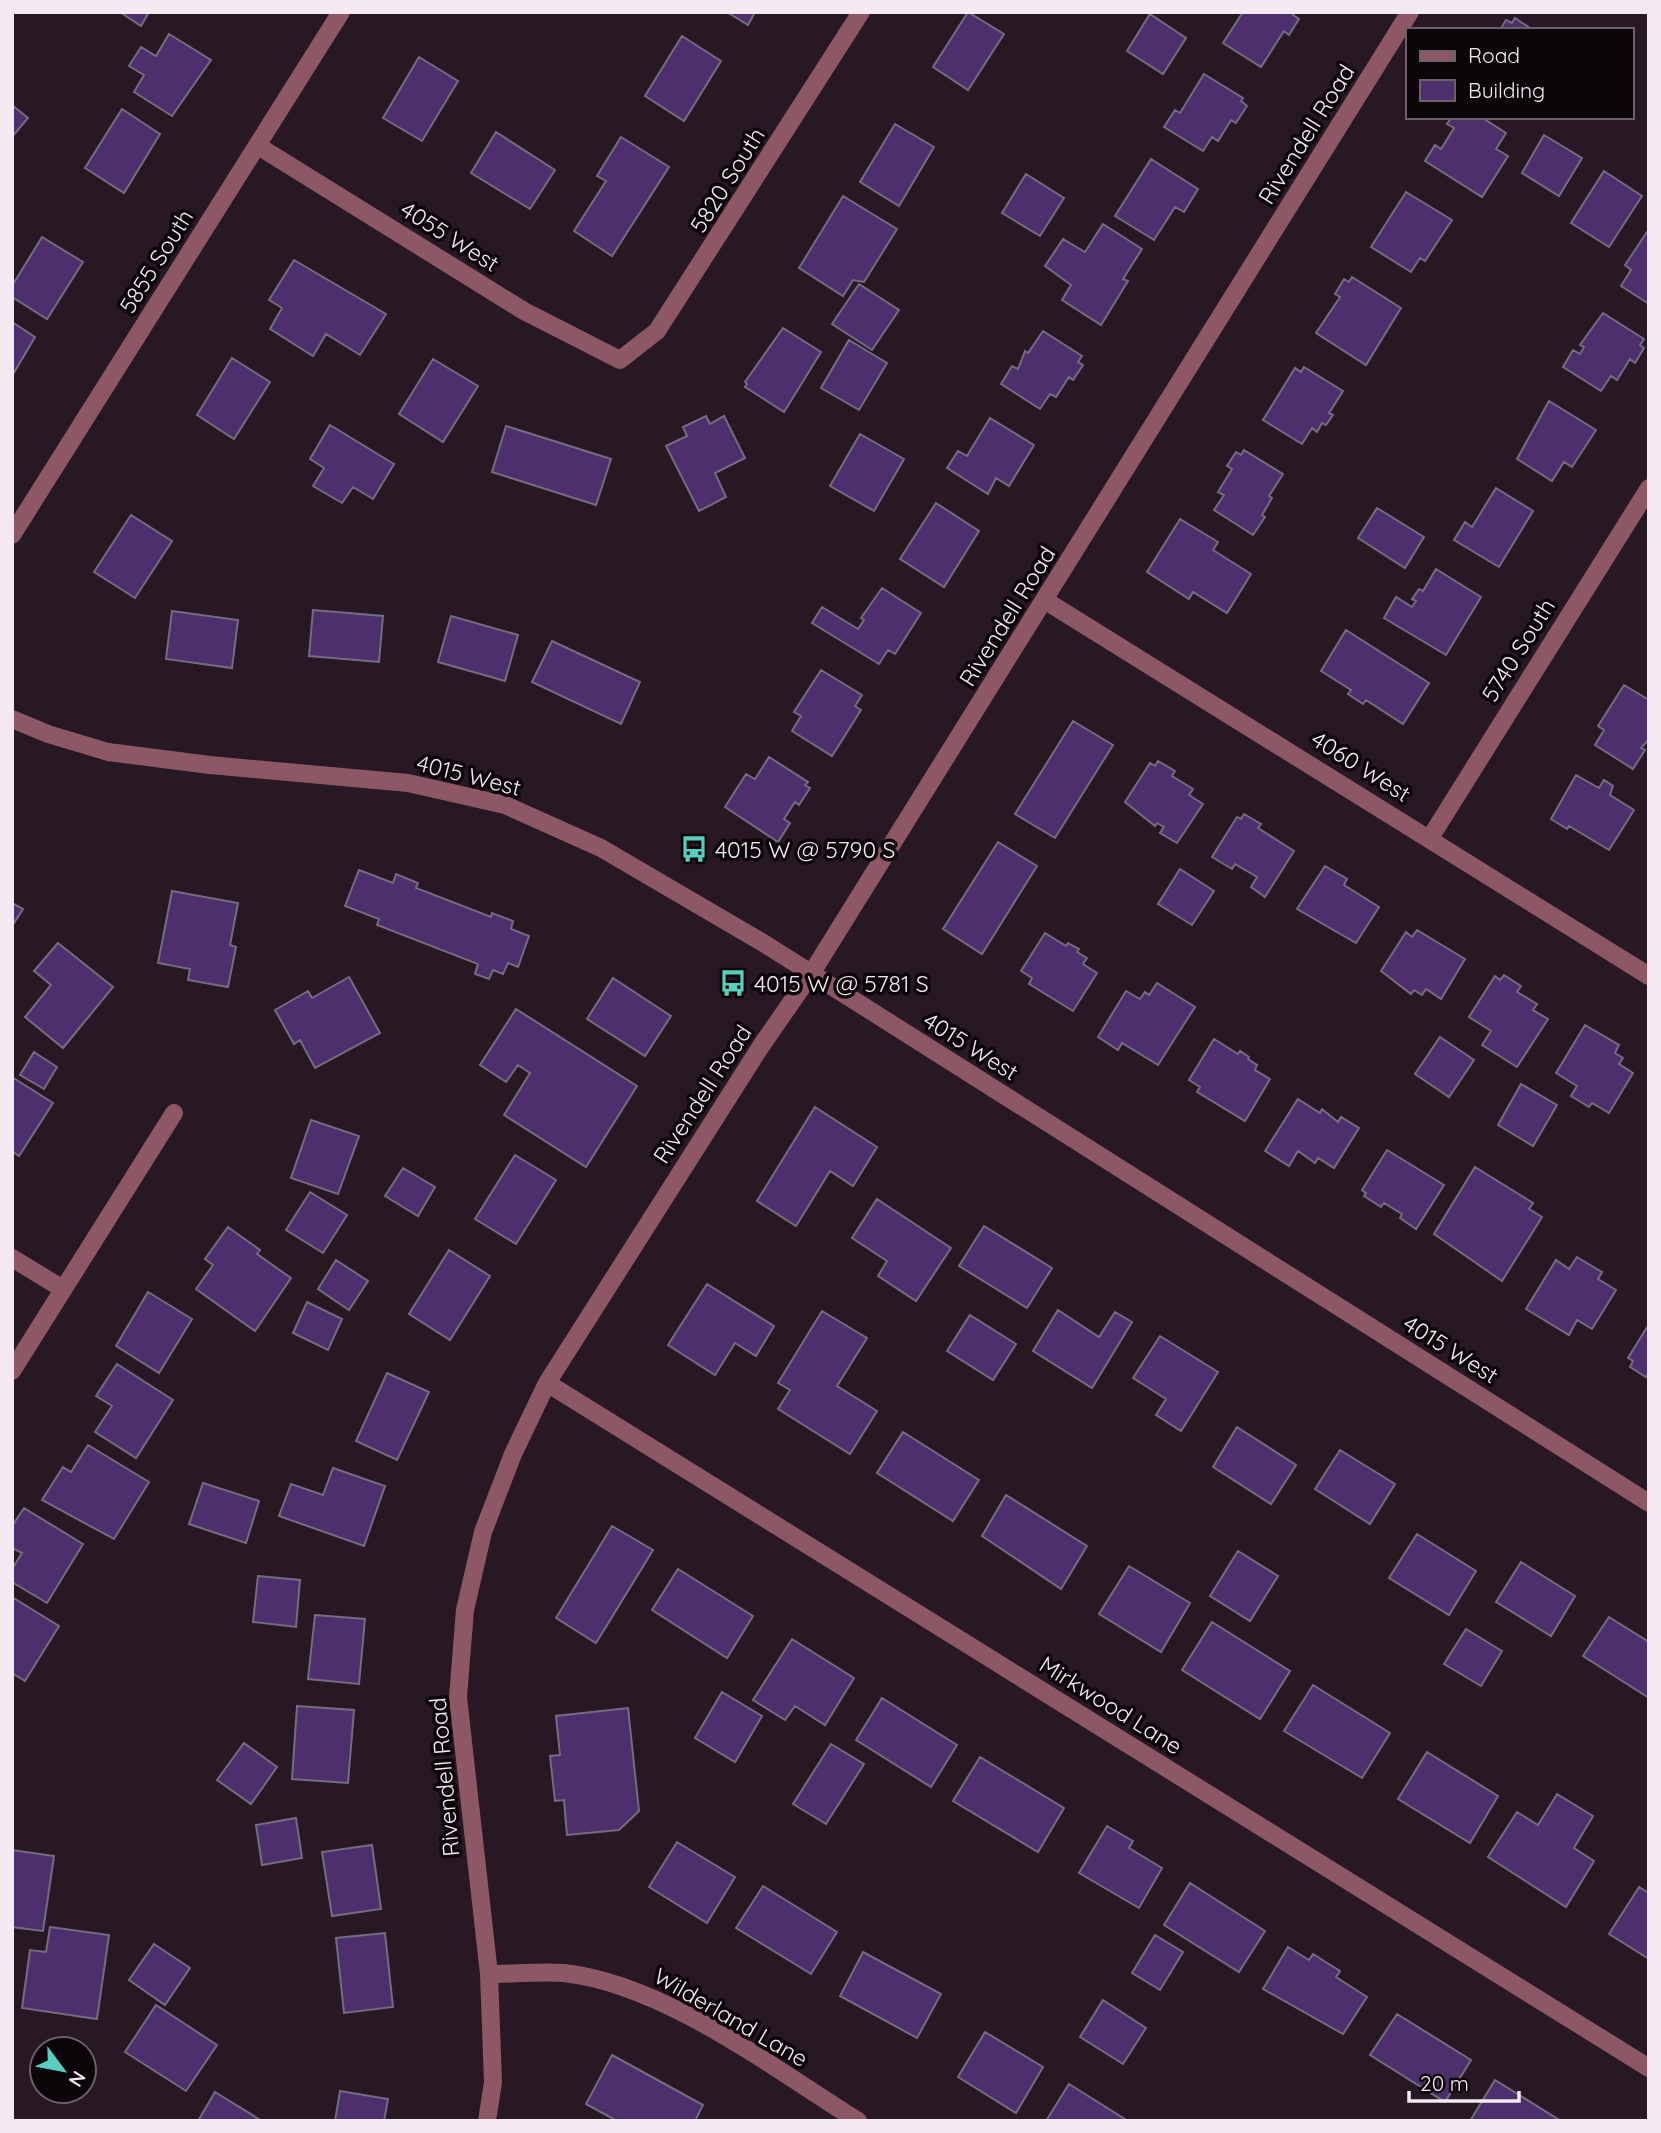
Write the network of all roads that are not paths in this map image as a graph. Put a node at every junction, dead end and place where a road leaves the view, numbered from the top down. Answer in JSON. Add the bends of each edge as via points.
{"nodes":[{"id":1,"x":341,"y":12,"type":"edge"},
{"id":2,"x":861,"y":12,"type":"edge"},
{"id":3,"x":1410,"y":12,"type":"edge"},
{"id":4,"x":258,"y":146,"type":"junction"},
{"id":5,"x":620,"y":360,"type":"joint"},
{"id":6,"x":1649,"y":488,"type":"edge"},
{"id":7,"x":12,"y":535,"type":"edge"},
{"id":8,"x":1046,"y":601,"type":"junction"},
{"id":9,"x":12,"y":719,"type":"edge"},
{"id":10,"x":1430,"y":838,"type":"junction"},
{"id":11,"x":811,"y":974,"type":"junction"},
{"id":12,"x":1649,"y":976,"type":"edge"},
{"id":13,"x":174,"y":1113,"type":"dead end"},
{"id":14,"x":12,"y":1258,"type":"edge"},
{"id":15,"x":63,"y":1289,"type":"junction"},
{"id":16,"x":12,"y":1371,"type":"edge"},
{"id":17,"x":547,"y":1383,"type":"junction"},
{"id":18,"x":1649,"y":1503,"type":"edge"},
{"id":19,"x":489,"y":1974,"type":"junction"},
{"id":20,"x":1649,"y":2068,"type":"edge"},
{"id":21,"x":487,"y":2121,"type":"edge"},
{"id":22,"x":858,"y":2121,"type":"edge"}],
"edges":[{"from":1,"to":4,"type":"street","name":"5855 South"},
{"from":2,"to":5,"type":"street","name":"5820 South","via":[[657,331]]},
{"from":3,"to":8,"type":"street","name":"Rivendell Road"},
{"from":4,"to":5,"type":"street","name":"4055 West","via":[[524,310]]},
{"from":4,"to":7,"type":"street","name":"5855 South"},
{"from":6,"to":10,"type":"street","name":"5740 South"},
{"from":8,"to":10,"type":"street","name":"4060 West"},
{"from":8,"to":11,"type":"street","name":"Rivendell Road"},
{"from":9,"to":11,"type":"street","name":"4015 West","via":[[108,752],[408,783],[505,805],[601,848]]},
{"from":10,"to":12,"type":"street","name":"4060 West"},
{"from":11,"to":17,"type":"street","name":"Rivendell Road"},
{"from":11,"to":18,"type":"street","name":"4015 West"},
{"from":13,"to":15,"type":"street"},
{"from":14,"to":15,"type":"street"},
{"from":15,"to":16,"type":"street"},
{"from":17,"to":19,"type":"street","name":"Rivendell Road","via":[[483,1532],[465,1611],[458,1697]]},
{"from":17,"to":20,"type":"street","name":"Mirkwood Lane"},
{"from":19,"to":21,"type":"street","name":"Rivendell Road","via":[[493,2082]]},
{"from":19,"to":22,"type":"street","name":"Wilderland Lane","via":[[564,1973],[643,1993],[718,2033]]}]}
